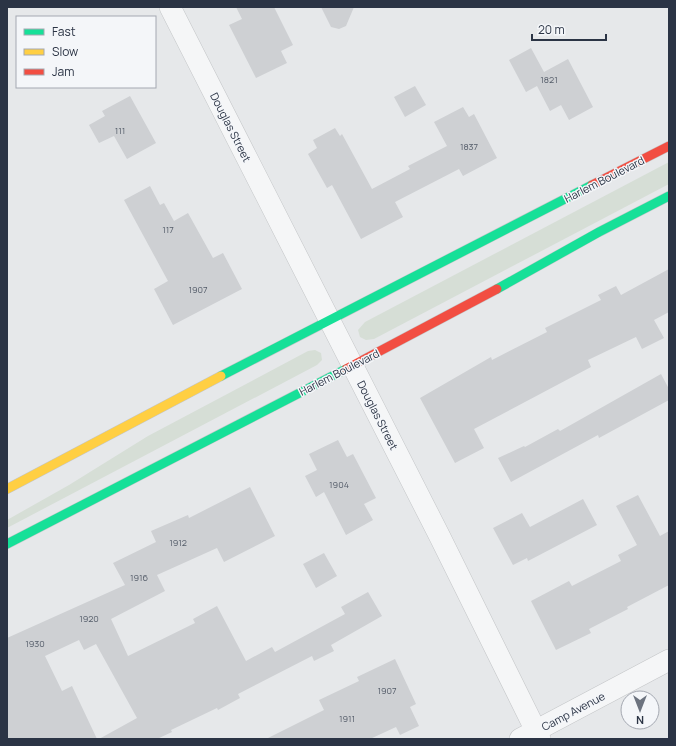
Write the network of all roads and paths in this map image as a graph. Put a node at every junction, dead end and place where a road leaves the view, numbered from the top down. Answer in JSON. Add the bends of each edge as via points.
{"nodes":[{"id":1,"x":170,"y":7,"type":"edge"},
{"id":2,"x":669,"y":146,"type":"edge"},
{"id":3,"x":669,"y":196,"type":"edge"},
{"id":4,"x":329,"y":320,"type":"junction"},
{"id":5,"x":352,"y":365,"type":"junction"},
{"id":6,"x":7,"y":489,"type":"edge"},
{"id":7,"x":7,"y":544,"type":"edge"},
{"id":8,"x":669,"y":660,"type":"edge"},
{"id":9,"x":532,"y":736,"type":"edge"}],
"edges":[{"from":1,"to":4,"type":"street","name":"Douglas Street"},
{"from":2,"to":4,"type":"street","name":"Harlem Boulevard"},
{"from":3,"to":5,"type":"street","name":"Harlem Boulevard"},
{"from":4,"to":5,"type":"street","name":"Douglas Street"},
{"from":4,"to":6,"type":"street","name":"Harlem Boulevard"},
{"from":5,"to":7,"type":"street","name":"Harlem Boulevard"},
{"from":5,"to":9,"type":"street","name":"Douglas Street"},
{"from":8,"to":9,"type":"street","name":"Camp Avenue"}]}
